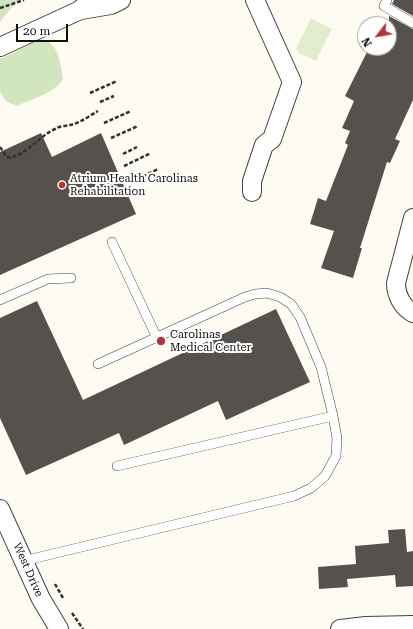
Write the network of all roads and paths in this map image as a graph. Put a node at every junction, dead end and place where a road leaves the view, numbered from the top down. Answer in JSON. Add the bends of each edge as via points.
{"nodes":[{"id":1,"x":24,"y":0,"type":"edge"},
{"id":2,"x":93,"y":0,"type":"edge"},
{"id":3,"x":121,"y":0,"type":"edge"},
{"id":4,"x":255,"y":0,"type":"edge"},
{"id":5,"x":387,"y":0,"type":"edge"},
{"id":6,"x":0,"y":8,"type":"edge"},
{"id":7,"x":78,"y":11,"type":"junction"},
{"id":8,"x":413,"y":23,"type":"edge"},
{"id":9,"x":0,"y":48,"type":"edge"},
{"id":10,"x":117,"y":81,"type":"dead end"},
{"id":11,"x":90,"y":93,"type":"dead end"},
{"id":12,"x":114,"y":96,"type":"dead end"},
{"id":13,"x":100,"y":102,"type":"dead end"},
{"id":14,"x":98,"y":110,"type":"dead end"},
{"id":15,"x":131,"y":111,"type":"dead end"},
{"id":16,"x":104,"y":123,"type":"dead end"},
{"id":17,"x":138,"y":126,"type":"dead end"},
{"id":18,"x":111,"y":138,"type":"dead end"},
{"id":19,"x":272,"y":139,"type":"dead end"},
{"id":20,"x":0,"y":147,"type":"edge"},
{"id":21,"x":137,"y":148,"type":"dead end"},
{"id":22,"x":150,"y":153,"type":"dead end"},
{"id":23,"x":123,"y":154,"type":"dead end"},
{"id":24,"x":124,"y":166,"type":"dead end"},
{"id":25,"x":158,"y":169,"type":"dead end"},
{"id":26,"x":132,"y":182,"type":"dead end"},
{"id":27,"x":413,"y":218,"type":"edge"},
{"id":28,"x":112,"y":242,"type":"dead end"},
{"id":29,"x":72,"y":278,"type":"dead end"},
{"id":30,"x":0,"y":300,"type":"edge"},
{"id":31,"x":413,"y":313,"type":"edge"},
{"id":32,"x":157,"y":338,"type":"junction"},
{"id":33,"x":98,"y":364,"type":"dead end"},
{"id":34,"x":333,"y":416,"type":"junction"},
{"id":35,"x":117,"y":466,"type":"dead end"},
{"id":36,"x":0,"y":509,"type":"edge"},
{"id":37,"x":23,"y":561,"type":"junction"},
{"id":38,"x":54,"y":582,"type":"dead end"},
{"id":39,"x":64,"y":600,"type":"dead end"},
{"id":40,"x":71,"y":612,"type":"dead end"},
{"id":41,"x":413,"y":625,"type":"edge"},
{"id":42,"x":59,"y":629,"type":"edge"},
{"id":43,"x":83,"y":629,"type":"edge"},
{"id":44,"x":340,"y":629,"type":"edge"}],
"edges":[{"from":1,"to":6,"type":"path"},
{"from":2,"to":7,"type":"street"},
{"from":3,"to":7,"type":"street","via":[[111,5]]},
{"from":4,"to":19,"type":"street","via":[[292,82]]},
{"from":5,"to":8,"type":"lane","via":[[384,6]]},
{"from":7,"to":9,"type":"street"},
{"from":10,"to":11,"type":"path"},
{"from":12,"to":13,"type":"path"},
{"from":14,"to":20,"type":"path","via":[[71,125],[55,128],[17,156],[6,156]]},
{"from":15,"to":16,"type":"path"},
{"from":17,"to":18,"type":"path"},
{"from":21,"to":23,"type":"path"},
{"from":22,"to":24,"type":"path"},
{"from":25,"to":26,"type":"path"},
{"from":27,"to":31,"type":"street","via":[[396,283],[400,301]]},
{"from":28,"to":32,"type":"lane"},
{"from":29,"to":30,"type":"lane","via":[[48,279]]},
{"from":32,"to":33,"type":"lane"},
{"from":32,"to":34,"type":"lane","via":[[245,297],[267,293],[280,297],[291,304],[300,317],[321,367]]},
{"from":34,"to":35,"type":"lane"},
{"from":34,"to":37,"type":"lane","via":[[337,438],[336,456],[325,476],[311,488],[294,496]]},
{"from":36,"to":37,"type":"street","name":"West Drive"},
{"from":37,"to":42,"type":"street","name":"West Drive"},
{"from":38,"to":39,"type":"path"},
{"from":40,"to":43,"type":"path"},
{"from":41,"to":44,"type":"street"}]}
